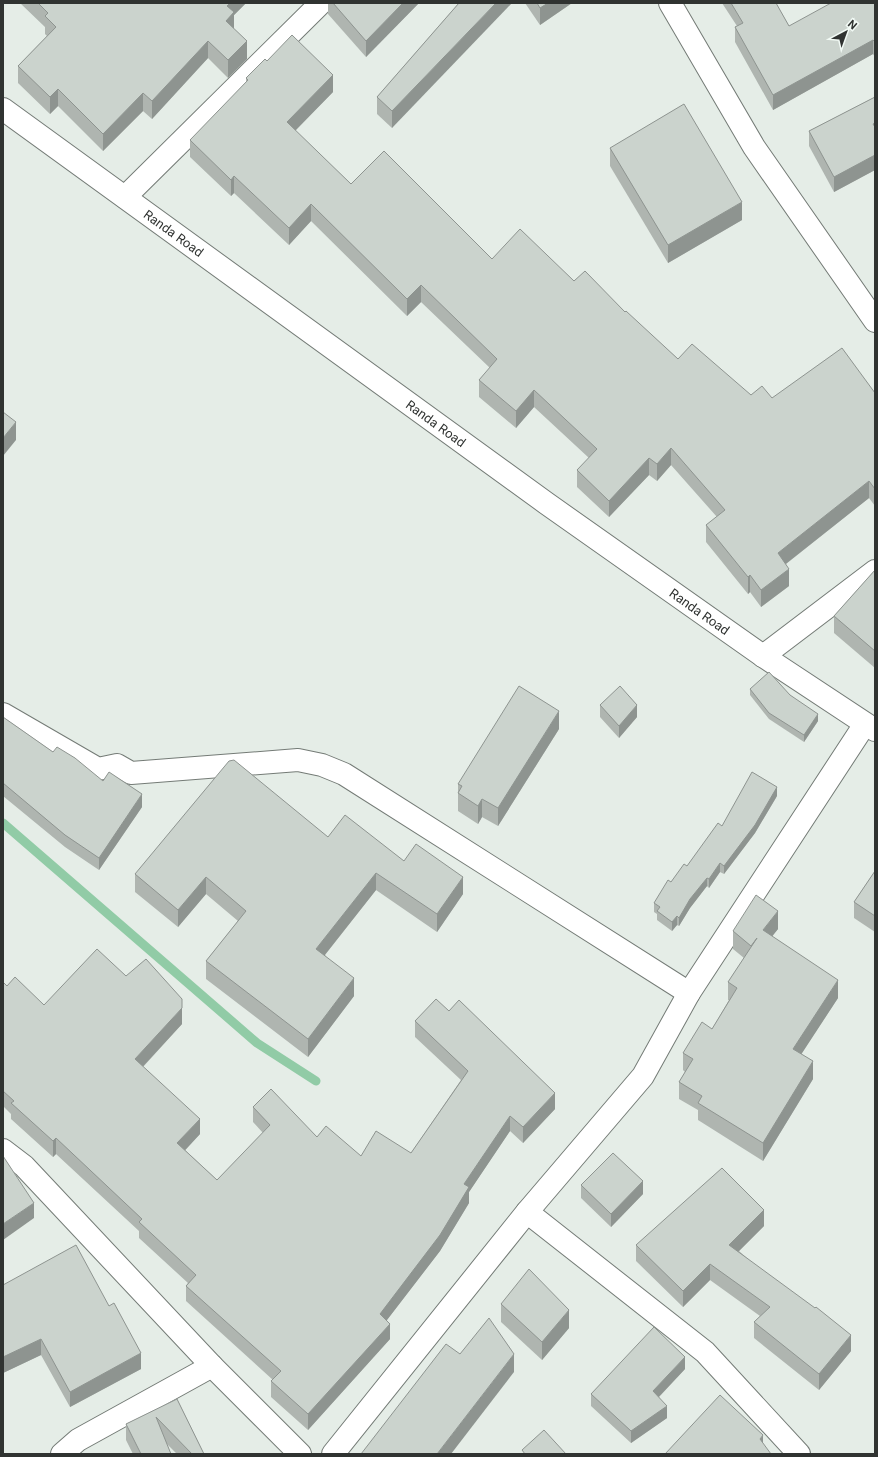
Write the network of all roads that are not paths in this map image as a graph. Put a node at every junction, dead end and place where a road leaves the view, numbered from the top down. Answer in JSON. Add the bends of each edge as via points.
{"nodes":[{"id":1,"x":321,"y":3,"type":"edge"},
{"id":2,"x":670,"y":3,"type":"edge"},
{"id":3,"x":3,"y":109,"type":"edge"},
{"id":4,"x":124,"y":197,"type":"junction"},
{"id":5,"x":875,"y":320,"type":"edge"},
{"id":6,"x":875,"y":571,"type":"edge"},
{"id":7,"x":763,"y":656,"type":"junction"},
{"id":8,"x":3,"y":714,"type":"edge"},
{"id":9,"x":870,"y":727,"type":"edge"},
{"id":10,"x":689,"y":993,"type":"junction"},
{"id":11,"x":3,"y":1150,"type":"edge"},
{"id":12,"x":527,"y":1212,"type":"junction"},
{"id":13,"x":212,"y":1366,"type":"junction"},
{"id":14,"x":62,"y":1454,"type":"edge"},
{"id":15,"x":300,"y":1454,"type":"edge"},
{"id":16,"x":333,"y":1454,"type":"edge"},
{"id":17,"x":799,"y":1454,"type":"edge"}],
"edges":[{"from":1,"to":4,"type":"street"},
{"from":2,"to":5,"type":"street","via":[[754,147]]},
{"from":3,"to":4,"type":"street","name":"Randa Road"},
{"from":4,"to":7,"type":"street","name":"Randa Road","via":[[546,503]]},
{"from":6,"to":7,"type":"street"},
{"from":7,"to":9,"type":"street","name":"Randa Road"},
{"from":8,"to":10,"type":"street","via":[[98,769],[117,765],[131,773],[298,760],[322,765],[344,774]]},
{"from":9,"to":10,"type":"street"},
{"from":10,"to":12,"type":"street","via":[[643,1076]]},
{"from":11,"to":13,"type":"street","via":[[24,1166]]},
{"from":12,"to":16,"type":"street"},
{"from":12,"to":17,"type":"street","via":[[705,1352]]},
{"from":13,"to":14,"type":"street","via":[[78,1440]]},
{"from":13,"to":15,"type":"street"}]}
